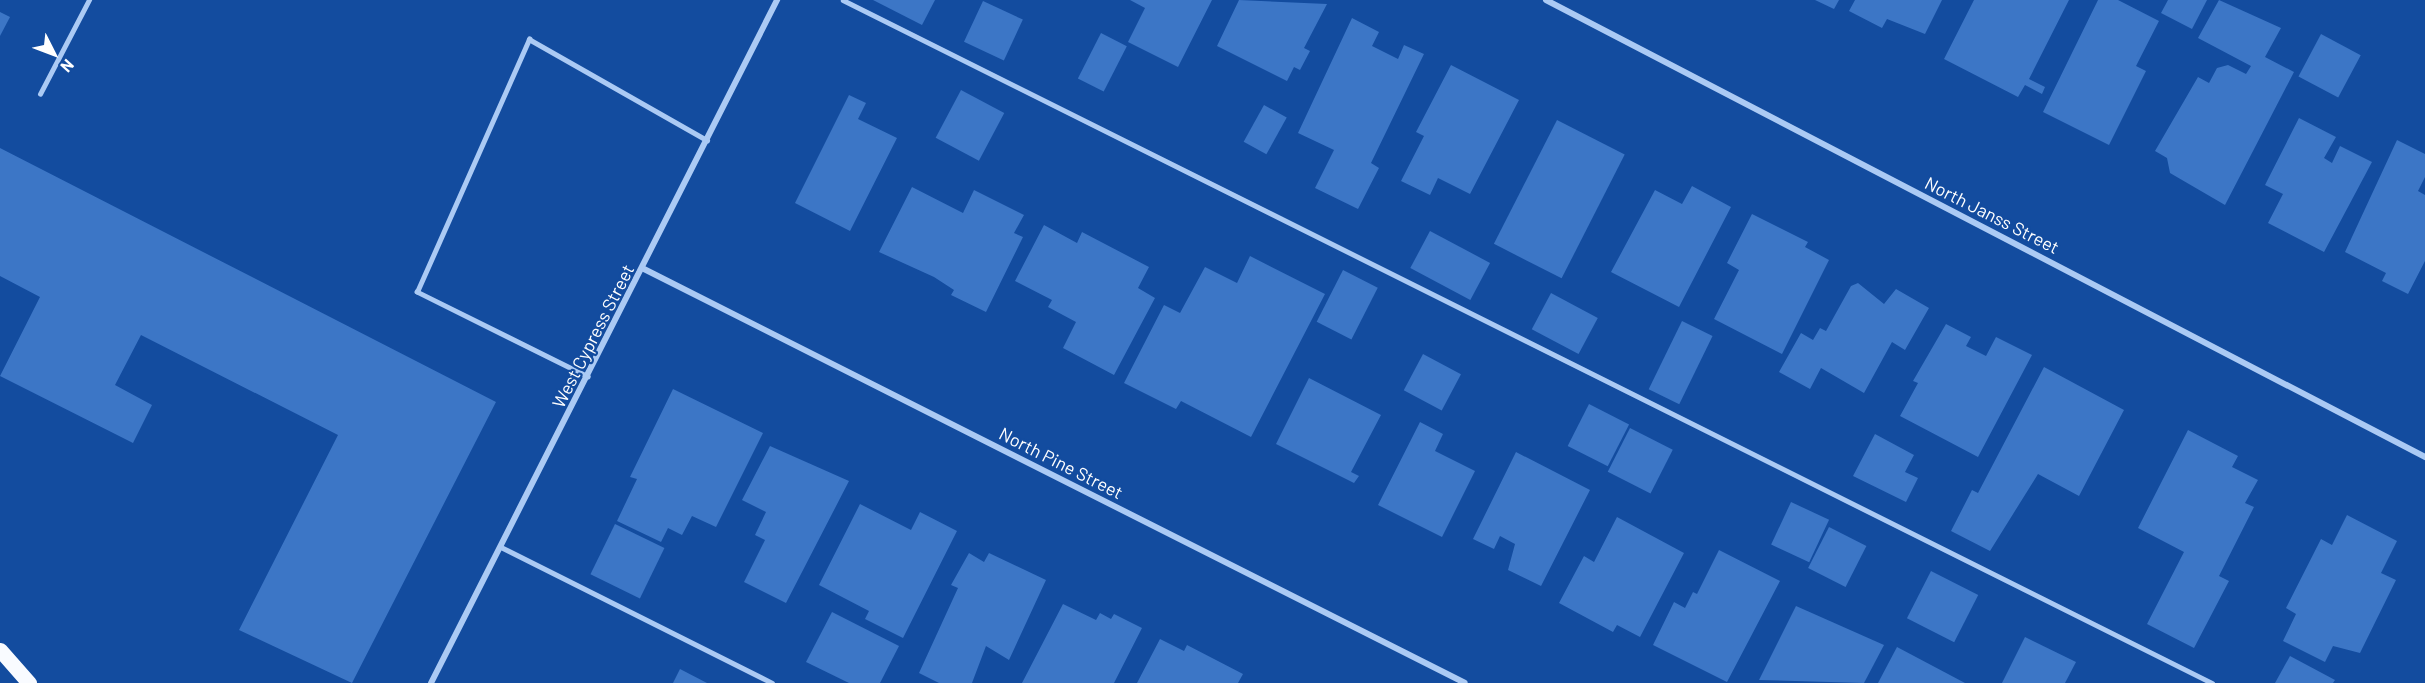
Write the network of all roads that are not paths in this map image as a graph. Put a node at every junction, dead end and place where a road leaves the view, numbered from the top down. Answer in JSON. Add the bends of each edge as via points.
{"nodes":[{"id":1,"x":89,"y":0,"type":"edge"},
{"id":2,"x":777,"y":0,"type":"edge"},
{"id":3,"x":843,"y":0,"type":"edge"},
{"id":4,"x":1546,"y":0,"type":"edge"},
{"id":5,"x":40,"y":94,"type":"dead end"},
{"id":6,"x":708,"y":141,"type":"junction"},
{"id":7,"x":644,"y":269,"type":"junction"},
{"id":8,"x":588,"y":378,"type":"junction"},
{"id":9,"x":2425,"y":457,"type":"edge"},
{"id":10,"x":501,"y":547,"type":"junction"},
{"id":11,"x":0,"y":650,"type":"edge"},
{"id":12,"x":29,"y":683,"type":"edge"},
{"id":13,"x":431,"y":683,"type":"edge"},
{"id":14,"x":772,"y":683,"type":"edge"},
{"id":15,"x":1465,"y":683,"type":"edge"},
{"id":16,"x":2212,"y":683,"type":"edge"}],
"edges":[{"from":1,"to":5,"type":"lane"},
{"from":2,"to":6,"type":"street","name":"West Cypress Street"},
{"from":3,"to":16,"type":"lane"},
{"from":4,"to":9,"type":"street","name":"North Janss Street"},
{"from":6,"to":7,"type":"street","name":"West Cypress Street"},
{"from":6,"to":8,"type":"lane","via":[[529,39],[417,292]]},
{"from":7,"to":8,"type":"street","name":"West Cypress Street"},
{"from":7,"to":15,"type":"street","name":"North Pine Street"},
{"from":8,"to":10,"type":"street","name":"West Cypress Street"},
{"from":10,"to":13,"type":"street","name":"West Cypress Street"},
{"from":10,"to":14,"type":"lane"},
{"from":11,"to":12,"type":"main road"}]}
